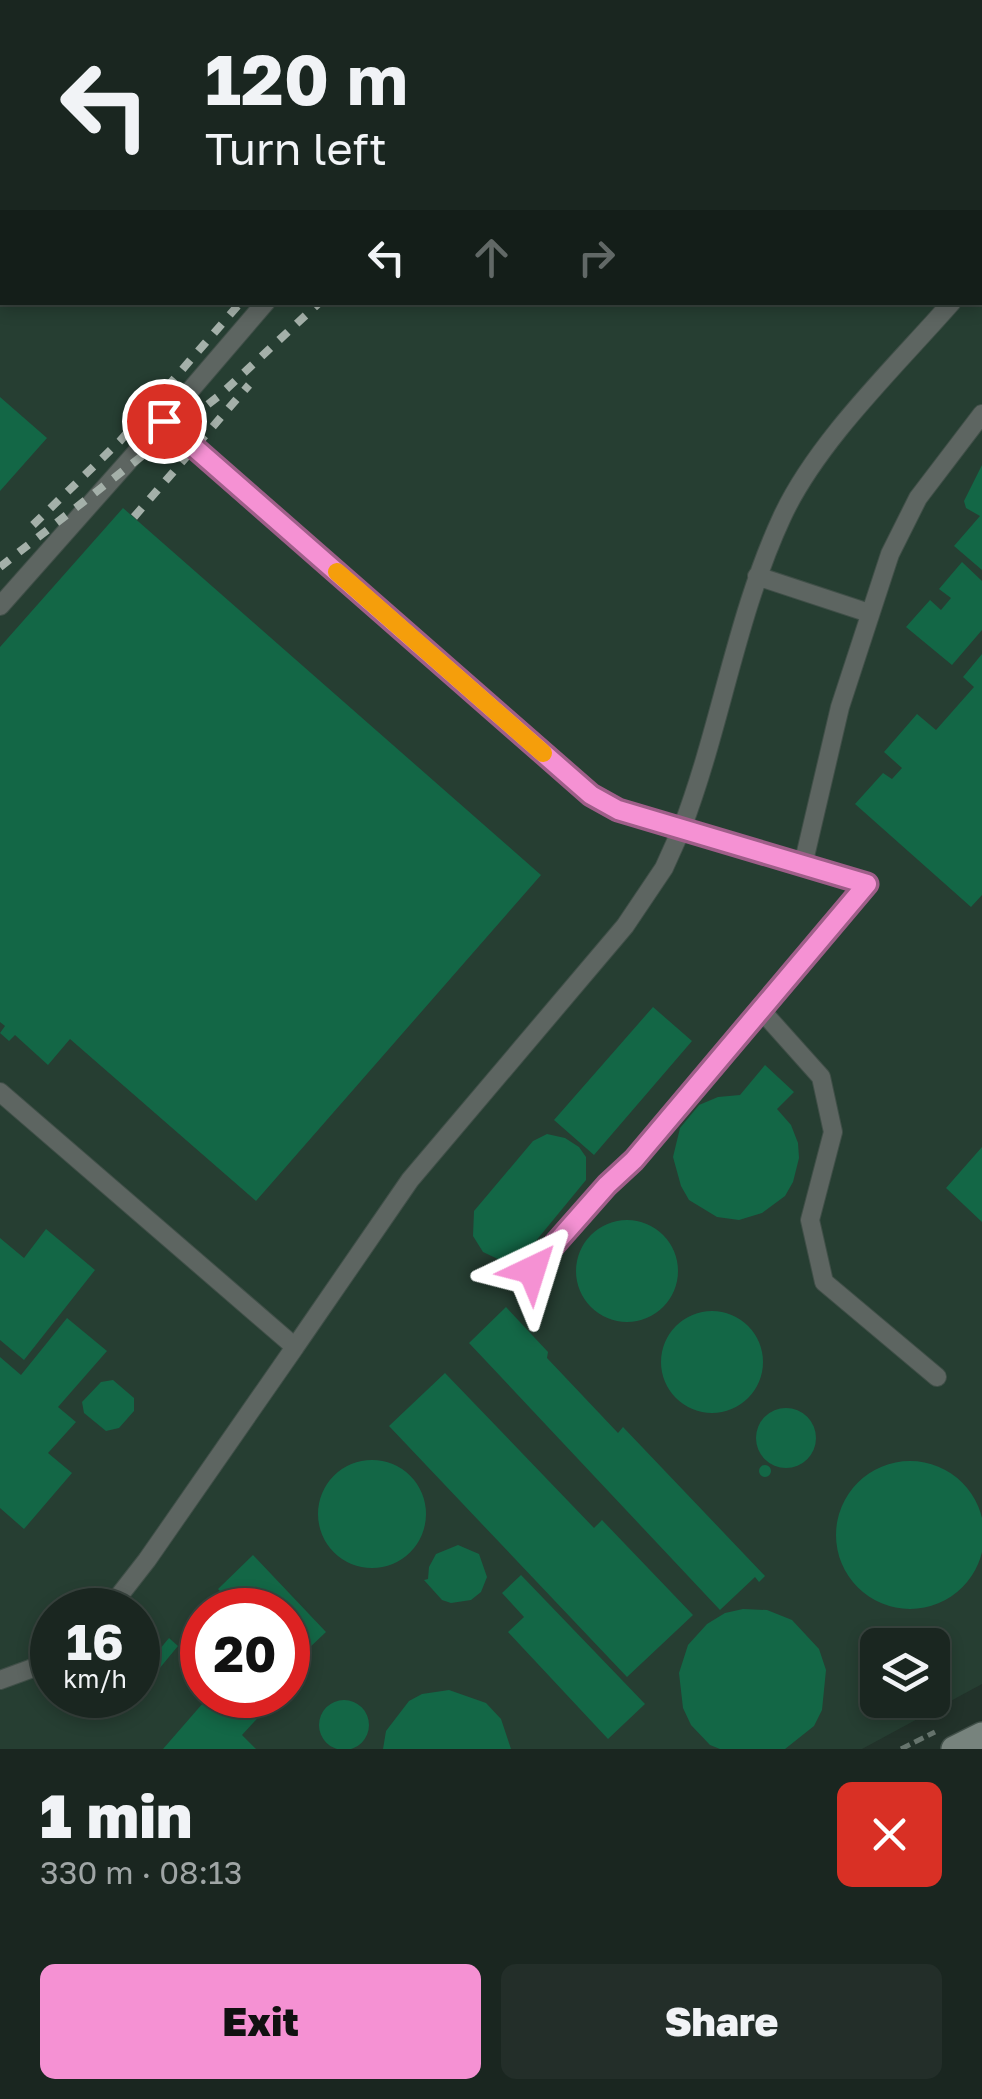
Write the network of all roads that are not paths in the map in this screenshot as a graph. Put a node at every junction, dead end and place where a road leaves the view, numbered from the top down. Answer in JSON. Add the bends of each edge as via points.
{"nodes":[{"id":1,"x":263,"y":305,"type":"edge"},
{"id":2,"x":949,"y":305,"type":"edge"},
{"id":3,"x":982,"y":414,"type":"edge"},
{"id":4,"x":164,"y":421,"type":"junction"},
{"id":5,"x":757,"y":576,"type":"junction"},
{"id":6,"x":0,"y":606,"type":"edge"},
{"id":7,"x":870,"y":613,"type":"junction"},
{"id":8,"x":682,"y":828,"type":"junction"},
{"id":9,"x":803,"y":865,"type":"junction"},
{"id":10,"x":761,"y":1010,"type":"junction"},
{"id":11,"x":0,"y":1092,"type":"edge"},
{"id":12,"x":532,"y":1270,"type":"dead end"},
{"id":13,"x":294,"y":1347,"type":"junction"},
{"id":14,"x":937,"y":1377,"type":"dead end"},
{"id":15,"x":125,"y":1588,"type":"edge"},
{"id":16,"x":30,"y":1668,"type":"edge"},
{"id":17,"x":0,"y":1680,"type":"edge"},
{"id":18,"x":982,"y":1735,"type":"edge"},
{"id":19,"x":954,"y":1749,"type":"edge"}],
"edges":[{"from":1,"to":4,"type":"lane"},
{"from":2,"to":5,"type":"lane","via":[[806,475]]},
{"from":3,"to":7,"type":"lane","via":[[918,498]]},
{"from":4,"to":6,"type":"lane"},
{"from":4,"to":8,"type":"lane","via":[[591,795]]},
{"from":5,"to":7,"type":"lane"},
{"from":5,"to":8,"type":"lane"},
{"from":7,"to":9,"type":"lane"},
{"from":8,"to":9,"type":"lane"},
{"from":8,"to":13,"type":"lane","via":[[625,926],[410,1180]]},
{"from":9,"to":10,"type":"lane","via":[[867,884]]},
{"from":10,"to":12,"type":"lane"},
{"from":10,"to":14,"type":"lane","via":[[821,1077],[833,1132],[810,1220],[824,1282]]},
{"from":11,"to":13,"type":"lane"},
{"from":13,"to":15,"type":"lane"},
{"from":16,"to":17,"type":"lane"},
{"from":18,"to":19,"type":"main road"}]}
